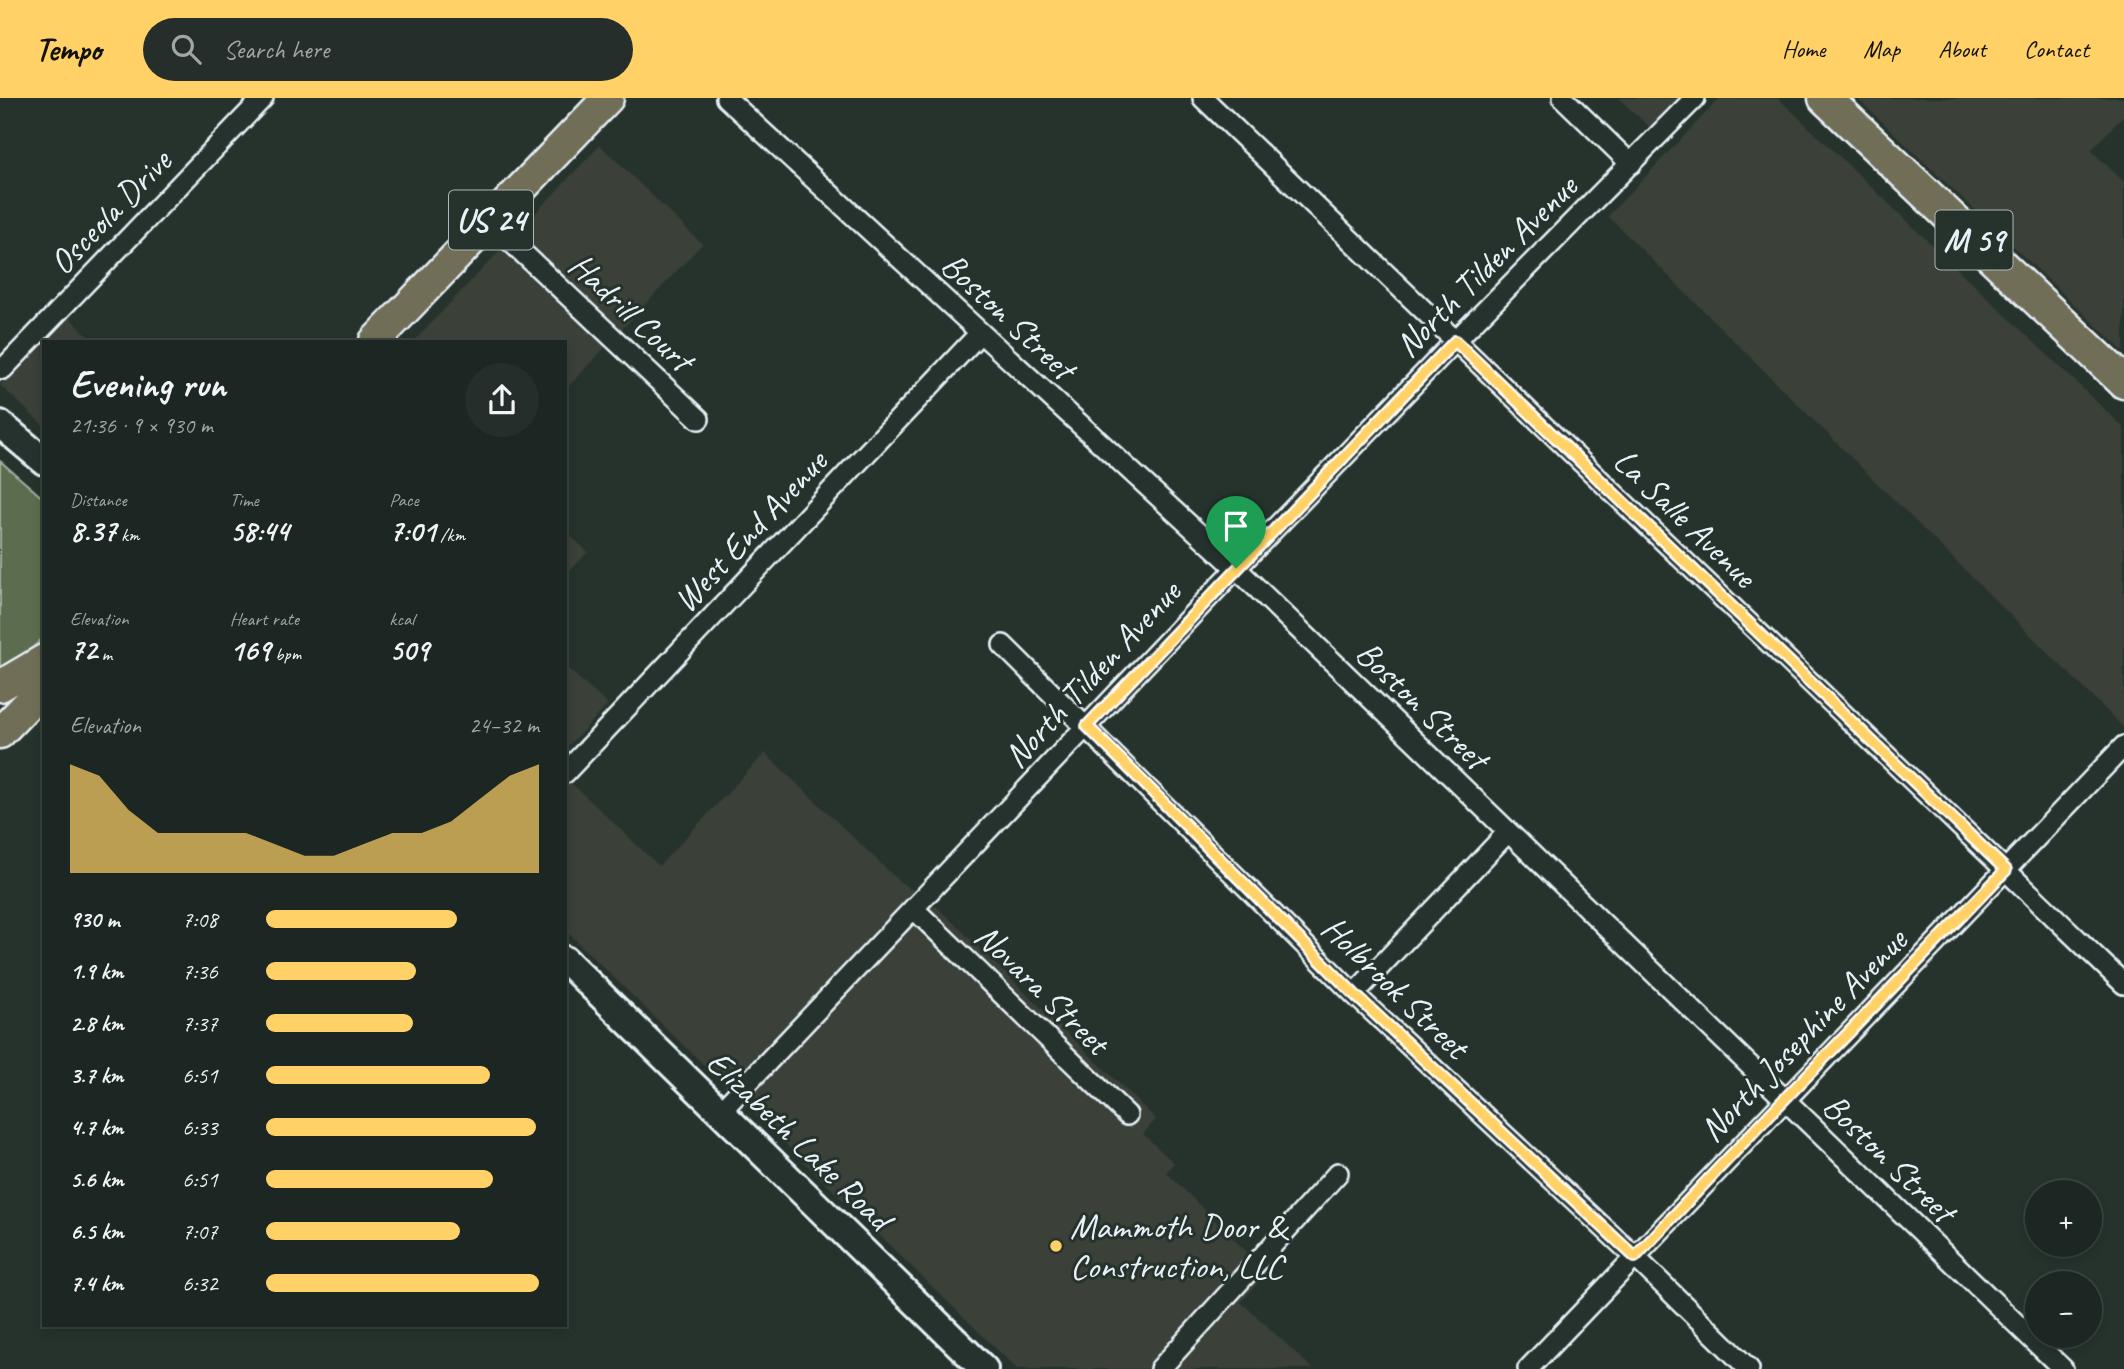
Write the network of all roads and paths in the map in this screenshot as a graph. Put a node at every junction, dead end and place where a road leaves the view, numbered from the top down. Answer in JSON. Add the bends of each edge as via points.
{"nodes":[{"id":1,"x":263,"y":98,"type":"edge"},
{"id":2,"x":608,"y":98,"type":"edge"},
{"id":3,"x":726,"y":98,"type":"edge"},
{"id":4,"x":1203,"y":98,"type":"edge"},
{"id":5,"x":1563,"y":98,"type":"edge"},
{"id":6,"x":1695,"y":98,"type":"edge"},
{"id":7,"x":1825,"y":98,"type":"edge"},
{"id":8,"x":1631,"y":163,"type":"junction"},
{"id":9,"x":489,"y":222,"type":"junction"},
{"id":10,"x":980,"y":333,"type":"junction"},
{"id":11,"x":375,"y":340,"type":"edge"},
{"id":12,"x":1455,"y":341,"type":"junction"},
{"id":13,"x":3,"y":369,"type":"dead end"},
{"id":14,"x":2124,"y":382,"type":"edge"},
{"id":15,"x":699,"y":419,"type":"dead end"},
{"id":16,"x":0,"y":424,"type":"edge"},
{"id":17,"x":42,"y":459,"type":"edge"},
{"id":18,"x":1236,"y":568,"type":"junction"},
{"id":19,"x":1003,"y":645,"type":"dead end"},
{"id":20,"x":42,"y":661,"type":"edge"},
{"id":21,"x":0,"y":686,"type":"edge"},
{"id":22,"x":42,"y":689,"type":"edge"},
{"id":23,"x":1087,"y":726,"type":"junction"},
{"id":24,"x":0,"y":733,"type":"edge"},
{"id":25,"x":2124,"y":746,"type":"edge"},
{"id":26,"x":567,"y":771,"type":"edge"},
{"id":27,"x":1508,"y":832,"type":"junction"},
{"id":28,"x":2006,"y":870,"type":"junction"},
{"id":29,"x":914,"y":909,"type":"junction"},
{"id":30,"x":567,"y":962,"type":"edge"},
{"id":31,"x":2124,"y":984,"type":"edge"},
{"id":32,"x":1354,"y":994,"type":"junction"},
{"id":33,"x":1784,"y":1099,"type":"junction"},
{"id":34,"x":720,"y":1112,"type":"junction"},
{"id":35,"x":1126,"y":1115,"type":"dead end"},
{"id":36,"x":1338,"y":1173,"type":"dead end"},
{"id":37,"x":1635,"y":1257,"type":"junction"},
{"id":38,"x":984,"y":1369,"type":"edge"},
{"id":39,"x":1160,"y":1369,"type":"edge"},
{"id":40,"x":1528,"y":1369,"type":"edge"},
{"id":41,"x":1749,"y":1369,"type":"edge"},
{"id":42,"x":2063,"y":1369,"type":"edge"}],
"edges":[{"from":1,"to":13,"type":"street","name":"Osceola Drive"},
{"from":2,"to":9,"type":"main road","number":"US 24"},
{"from":3,"to":10,"type":"street","name":"Boston Street"},
{"from":4,"to":12,"type":"street","name":"La Salle Avenue"},
{"from":5,"to":8,"type":"street"},
{"from":6,"to":8,"type":"street","name":"North Tilden Avenue"},
{"from":7,"to":14,"type":"highway","number":"M 59"},
{"from":8,"to":12,"type":"street","name":"North Tilden Avenue"},
{"from":9,"to":11,"type":"main road","number":"US 24"},
{"from":9,"to":15,"type":"street","name":"Hadrill Court"},
{"from":10,"to":18,"type":"street","name":"Boston Street"},
{"from":10,"to":26,"type":"street","name":"West End Avenue"},
{"from":12,"to":18,"type":"street","name":"North Tilden Avenue"},
{"from":12,"to":28,"type":"street","name":"La Salle Avenue"},
{"from":16,"to":17,"type":"main road"},
{"from":18,"to":23,"type":"street","name":"North Tilden Avenue"},
{"from":18,"to":27,"type":"street","name":"Boston Street"},
{"from":19,"to":23,"type":"street","name":"Holbrook Street"},
{"from":20,"to":21,"type":"main road"},
{"from":22,"to":24,"type":"main road"},
{"from":23,"to":29,"type":"street","name":"North Tilden Avenue"},
{"from":23,"to":32,"type":"street","name":"Holbrook Street"},
{"from":25,"to":28,"type":"street","name":"North Josephine Avenue"},
{"from":27,"to":32,"type":"street"},
{"from":27,"to":33,"type":"street","name":"Boston Street"},
{"from":28,"to":31,"type":"street","name":"La Salle Avenue"},
{"from":28,"to":33,"type":"street","name":"North Josephine Avenue"},
{"from":29,"to":34,"type":"street","name":"North Tilden Avenue"},
{"from":29,"to":35,"type":"street","name":"Novara Street"},
{"from":30,"to":34,"type":"main road","name":"Elizabeth Lake Road"},
{"from":32,"to":37,"type":"street","name":"Holbrook Street"},
{"from":33,"to":37,"type":"street","name":"North Josephine Avenue"},
{"from":33,"to":42,"type":"street","name":"Boston Street"},
{"from":34,"to":38,"type":"main road","name":"Elizabeth Lake Road"},
{"from":36,"to":39,"type":"street"},
{"from":37,"to":40,"type":"street","name":"North Josephine Avenue"},
{"from":37,"to":41,"type":"street","name":"Holbrook Street"}]}
